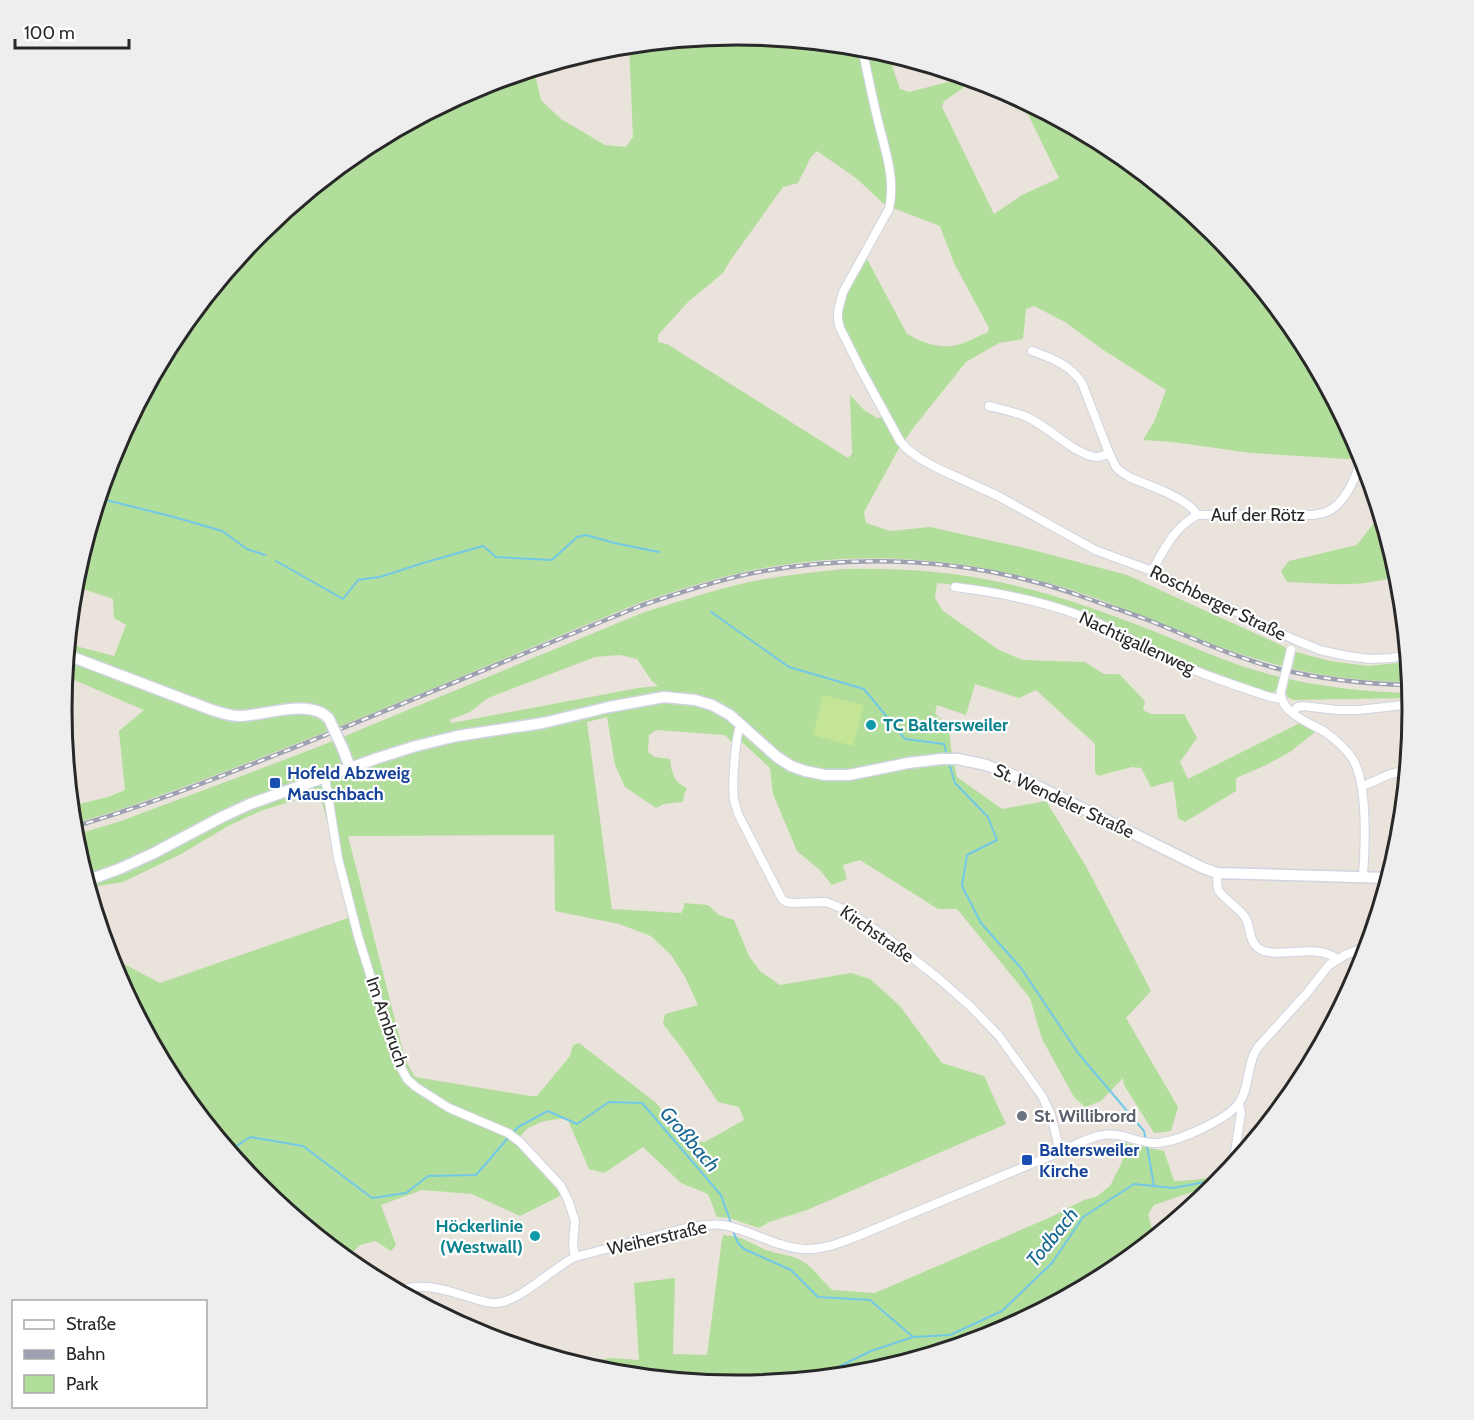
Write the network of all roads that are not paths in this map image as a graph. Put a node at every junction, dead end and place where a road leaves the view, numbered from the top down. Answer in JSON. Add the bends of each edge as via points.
{"nodes":[{"id":1,"x":864,"y":58,"type":"edge"},
{"id":2,"x":1032,"y":351,"type":"dead end"},
{"id":3,"x":988,"y":406,"type":"dead end"},
{"id":4,"x":1109,"y":453,"type":"junction"},
{"id":5,"x":1357,"y":471,"type":"edge"},
{"id":6,"x":1197,"y":515,"type":"junction"},
{"id":7,"x":1152,"y":571,"type":"junction"},
{"id":8,"x":955,"y":587,"type":"dead end"},
{"id":9,"x":1293,"y":639,"type":"junction"},
{"id":10,"x":1400,"y":657,"type":"edge"},
{"id":11,"x":74,"y":658,"type":"edge"},
{"id":12,"x":1281,"y":695,"type":"junction"},
{"id":13,"x":1402,"y":705,"type":"edge"},
{"id":14,"x":1292,"y":712,"type":"junction"},
{"id":15,"x":741,"y":725,"type":"junction"},
{"id":16,"x":350,"y":768,"type":"junction"},
{"id":17,"x":1399,"y":772,"type":"edge"},
{"id":18,"x":325,"y":777,"type":"junction"},
{"id":19,"x":1362,"y":786,"type":"junction"},
{"id":20,"x":1217,"y":873,"type":"junction"},
{"id":21,"x":1363,"y":876,"type":"junction"},
{"id":22,"x":1380,"y":877,"type":"edge"},
{"id":23,"x":94,"y":878,"type":"edge"},
{"id":24,"x":1356,"y":951,"type":"edge"},
{"id":25,"x":1337,"y":959,"type":"junction"},
{"id":26,"x":1239,"y":1104,"type":"junction"},
{"id":27,"x":1235,"y":1150,"type":"edge"},
{"id":28,"x":1060,"y":1152,"type":"junction"},
{"id":29,"x":575,"y":1257,"type":"junction"},
{"id":30,"x":409,"y":1288,"type":"edge"}],
"edges":[{"from":1,"to":7,"type":"street","name":"Roschberger Straße","via":[[892,187],[889,209],[843,292],[838,320],[900,441],[919,458],[1095,550]]},
{"from":2,"to":4,"type":"street","via":[[1077,375]]},
{"from":3,"to":4,"type":"street","via":[[1040,423],[1090,456]]},
{"from":4,"to":6,"type":"street","via":[[1120,471],[1187,503]]},
{"from":5,"to":6,"type":"street","name":"Auf der Rötz","via":[[1338,503],[1324,513]]},
{"from":6,"to":7,"type":"street","name":"Auf der Rötz","via":[[1178,529]]},
{"from":7,"to":9,"type":"street","name":"Roschberger Straße"},
{"from":8,"to":12,"type":"street","name":"Nachtigallenweg","via":[[1006,595],[1074,613],[1202,673],[1270,698]]},
{"from":9,"to":10,"type":"street","via":[[1347,656]]},
{"from":9,"to":12,"type":"street","name":"Roschberger Straße","bridge":true},
{"from":11,"to":16,"type":"main road","bridge":true,"via":[[225,714],[255,715],[298,708],[321,711],[329,719]]},
{"from":12,"to":14,"type":"street","via":[[1283,704]]},
{"from":13,"to":14,"type":"street","via":[[1359,710],[1303,706]]},
{"from":14,"to":19,"type":"street","via":[[1340,743],[1352,758]]},
{"from":15,"to":16,"type":"main road","name":"St. Wendeler Straße","via":[[712,705],[695,700],[650,698],[543,723],[457,736]]},
{"from":15,"to":20,"type":"main road","name":"St. Wendeler Straße","via":[[777,758],[825,775],[849,775],[946,759],[970,760],[999,769]]},
{"from":15,"to":28,"type":"street","name":"Kirchstraße","via":[[733,778],[734,801],[782,899],[793,903],[826,902],[846,910],[886,937],[970,1006],[999,1036],[1042,1096]]},
{"from":16,"to":18,"type":"main road","name":"St. Wendeler Straße"},
{"from":17,"to":19,"type":"street"},
{"from":18,"to":23,"type":"main road","name":"St. Wendeler Straße","via":[[250,804],[152,854]]},
{"from":18,"to":29,"type":"street","name":"Im Ambruch","via":[[338,858],[358,936],[401,1069],[407,1079],[430,1097],[512,1136],[561,1186],[575,1221]]},
{"from":19,"to":21,"type":"street"},
{"from":20,"to":21,"type":"main road","name":"St. Wendeler Straße"},
{"from":20,"to":25,"type":"street","via":[[1220,892],[1245,918],[1257,947],[1268,952],[1324,952]]},
{"from":21,"to":22,"type":"main road","name":"St. Wendeler Straße"},
{"from":24,"to":25,"type":"street"},
{"from":25,"to":26,"type":"street","via":[[1253,1054]]},
{"from":26,"to":27,"type":"street"},
{"from":26,"to":28,"type":"street","name":"Weiherstraße","via":[[1203,1128],[1165,1141],[1153,1143],[1105,1134]]},
{"from":28,"to":29,"type":"street","name":"Weiherstraße","via":[[832,1246],[791,1247],[723,1225],[686,1228]]},
{"from":29,"to":30,"type":"street","name":"Weiherstraße","via":[[520,1294],[496,1304],[440,1288]]}]}
